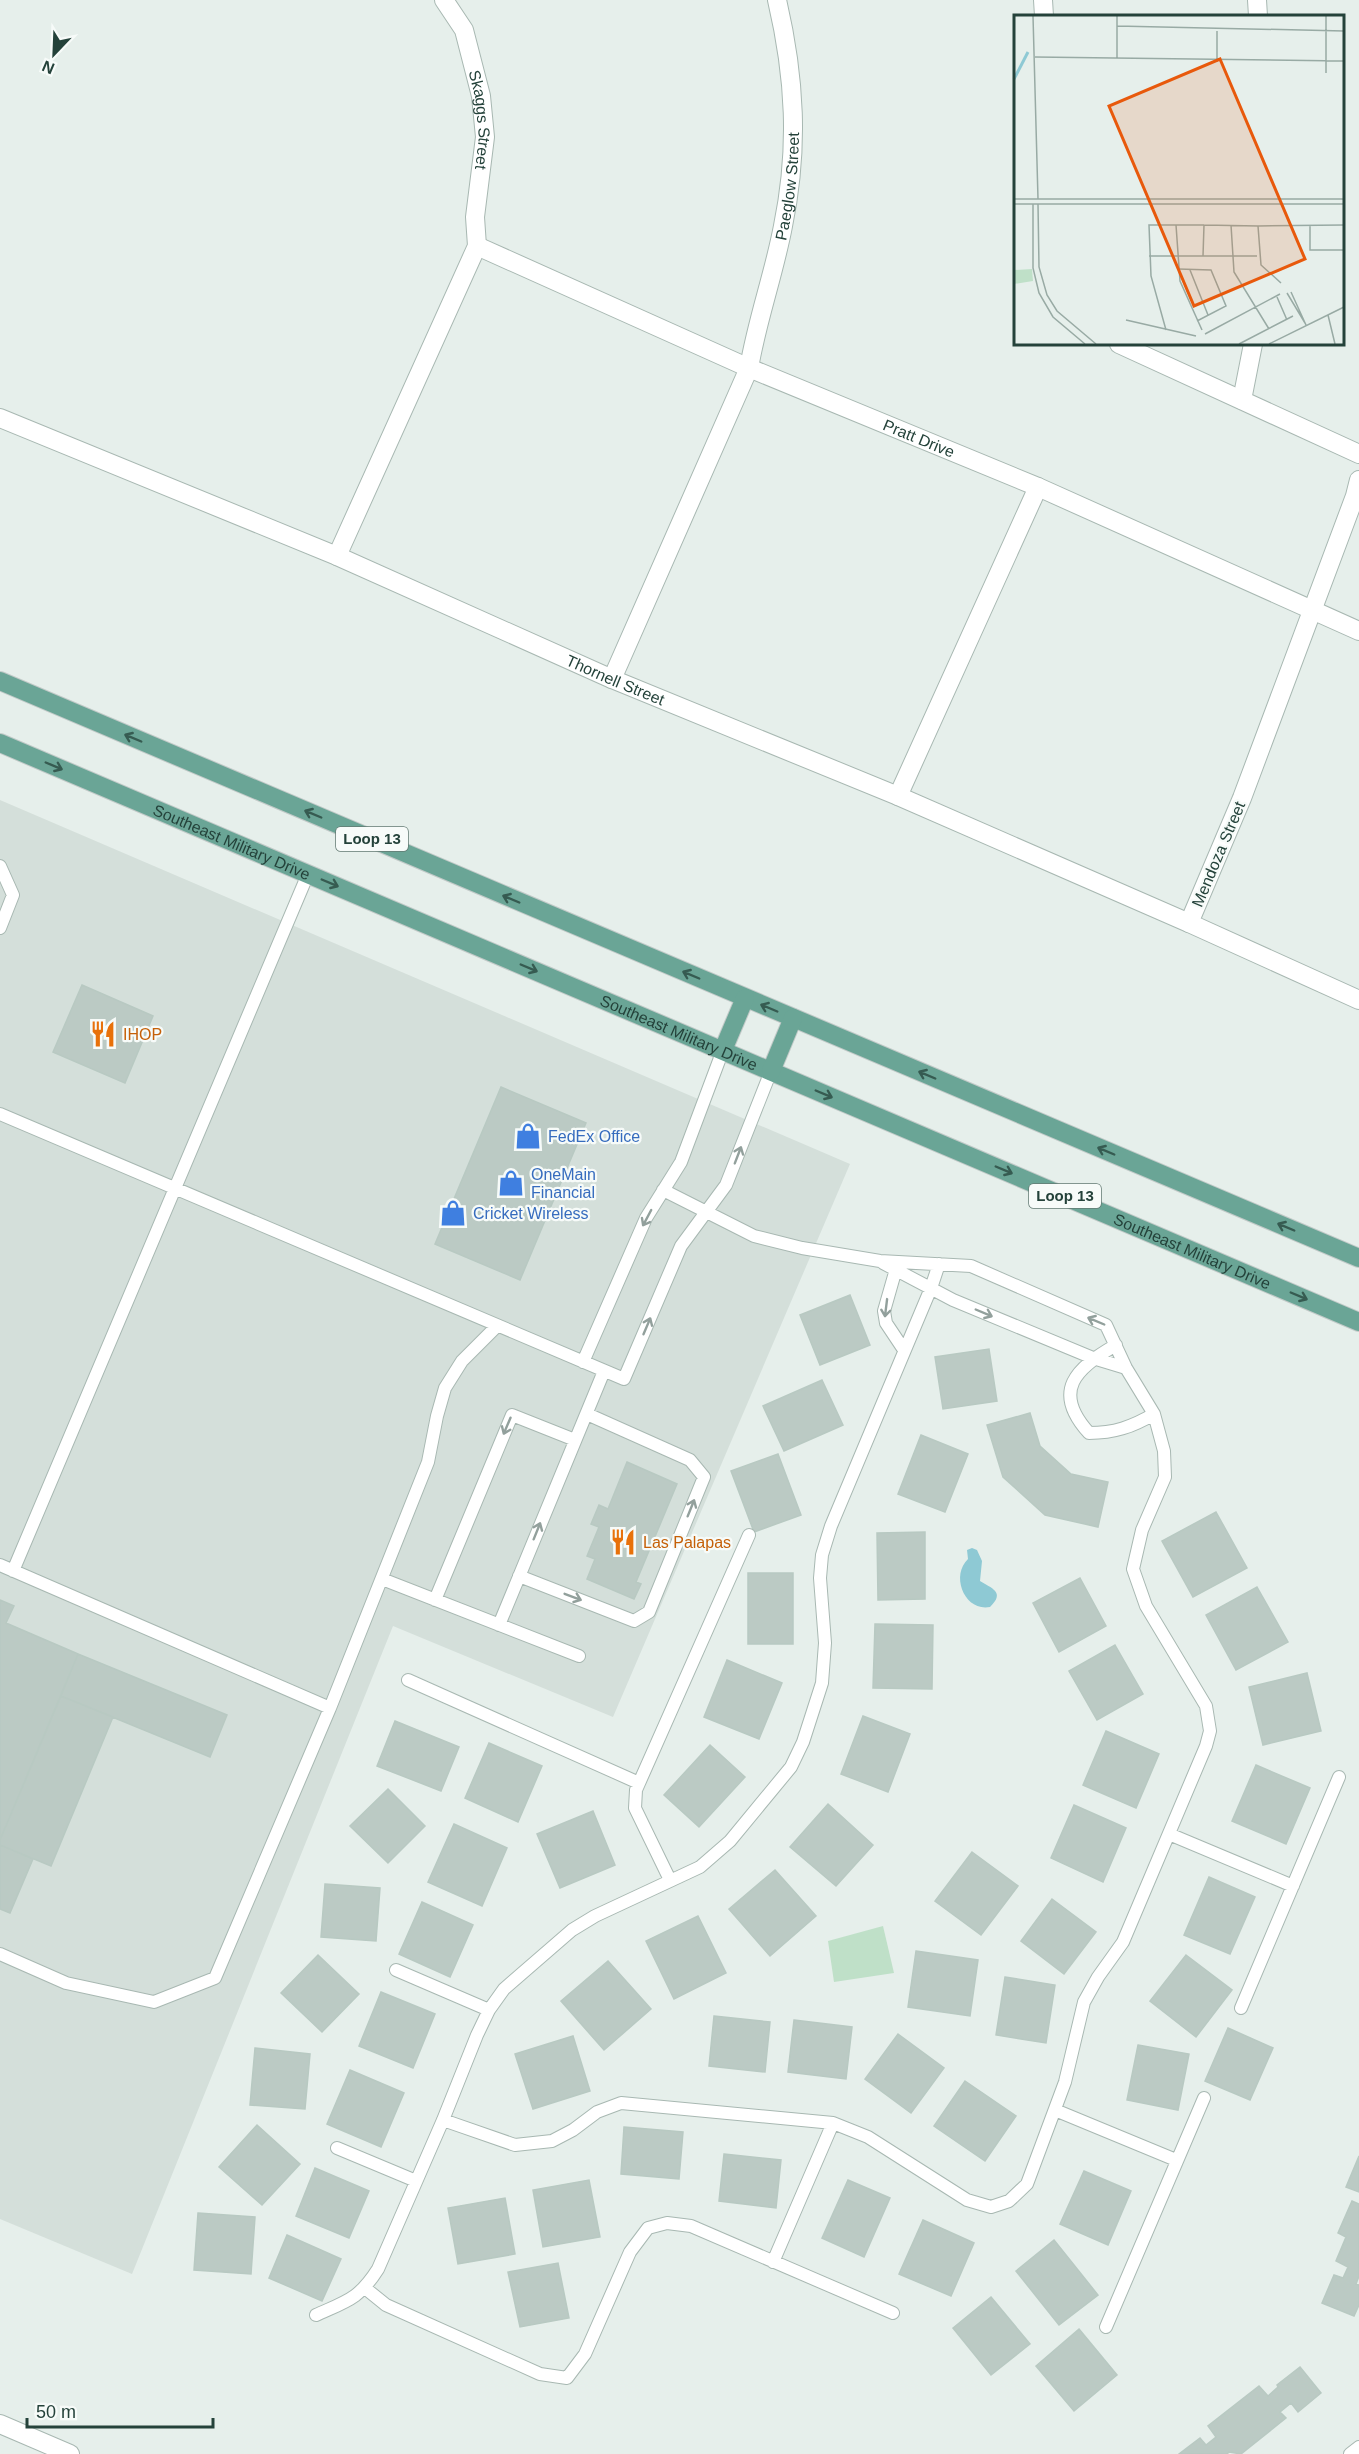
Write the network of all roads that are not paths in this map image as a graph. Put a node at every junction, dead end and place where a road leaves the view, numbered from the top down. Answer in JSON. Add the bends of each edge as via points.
{"nodes":[{"id":1,"x":444,"y":0,"type":"edge"},
{"id":2,"x":777,"y":0,"type":"edge"},
{"id":3,"x":1043,"y":0,"type":"edge"},
{"id":4,"x":1257,"y":0,"type":"edge"},
{"id":5,"x":1044,"y":15,"type":"edge"},
{"id":6,"x":1258,"y":15,"type":"edge"},
{"id":7,"x":477,"y":246,"type":"junction"},
{"id":8,"x":1121,"y":345,"type":"edge"},
{"id":9,"x":1253,"y":345,"type":"edge"},
{"id":10,"x":749,"y":368,"type":"junction"},
{"id":11,"x":1242,"y":400,"type":"junction"},
{"id":12,"x":0,"y":418,"type":"edge"},
{"id":13,"x":1359,"y":454,"type":"edge"},
{"id":14,"x":1359,"y":480,"type":"edge"},
{"id":15,"x":1038,"y":487,"type":"junction"},
{"id":16,"x":336,"y":556,"type":"junction"},
{"id":17,"x":1312,"y":611,"type":"junction"},
{"id":18,"x":1359,"y":631,"type":"edge"},
{"id":19,"x":612,"y":679,"type":"junction"},
{"id":20,"x":0,"y":681,"type":"edge"},
{"id":21,"x":0,"y":743,"type":"edge"},
{"id":22,"x":898,"y":796,"type":"junction"},
{"id":23,"x":0,"y":866,"type":"edge"},
{"id":24,"x":308,"y":874,"type":"junction"},
{"id":25,"x":1189,"y":923,"type":"junction"},
{"id":26,"x":0,"y":928,"type":"edge"},
{"id":27,"x":745,"y":998,"type":"junction"},
{"id":28,"x":1359,"y":1000,"type":"edge"},
{"id":29,"x":793,"y":1018,"type":"junction"},
{"id":30,"x":723,"y":1050,"type":"junction"},
{"id":31,"x":771,"y":1071,"type":"junction"},
{"id":32,"x":0,"y":1114,"type":"edge"},
{"id":33,"x":174,"y":1188,"type":"junction"},
{"id":34,"x":663,"y":1190,"type":"junction"},
{"id":35,"x":707,"y":1211,"type":"junction"},
{"id":36,"x":1359,"y":1258,"type":"edge"},
{"id":37,"x":939,"y":1264,"type":"junction"},
{"id":38,"x":896,"y":1266,"type":"junction"},
{"id":39,"x":931,"y":1288,"type":"junction"},
{"id":40,"x":1359,"y":1322,"type":"edge"},
{"id":41,"x":497,"y":1326,"type":"junction"},
{"id":42,"x":1116,"y":1345,"type":"junction"},
{"id":43,"x":904,"y":1350,"type":"junction"},
{"id":44,"x":1093,"y":1358,"type":"junction"},
{"id":45,"x":583,"y":1362,"type":"junction"},
{"id":46,"x":1126,"y":1368,"type":"junction"},
{"id":47,"x":604,"y":1371,"type":"junction"},
{"id":48,"x":587,"y":1414,"type":"junction"},
{"id":49,"x":1154,"y":1414,"type":"junction"},
{"id":50,"x":575,"y":1440,"type":"junction"},
{"id":51,"x":749,"y":1535,"type":"dead end"},
{"id":52,"x":0,"y":1565,"type":"edge"},
{"id":53,"x":13,"y":1571,"type":"junction"},
{"id":54,"x":519,"y":1576,"type":"junction"},
{"id":55,"x":382,"y":1579,"type":"junction"},
{"id":56,"x":435,"y":1600,"type":"junction"},
{"id":57,"x":499,"y":1625,"type":"junction"},
{"id":58,"x":579,"y":1656,"type":"dead end"},
{"id":59,"x":408,"y":1680,"type":"dead end"},
{"id":60,"x":330,"y":1707,"type":"junction"},
{"id":61,"x":1340,"y":1777,"type":"dead end"},
{"id":62,"x":639,"y":1783,"type":"junction"},
{"id":63,"x":1169,"y":1834,"type":"junction"},
{"id":64,"x":670,"y":1880,"type":"junction"},
{"id":65,"x":1293,"y":1886,"type":"junction"},
{"id":66,"x":0,"y":1954,"type":"edge"},
{"id":67,"x":396,"y":1970,"type":"dead end"},
{"id":68,"x":1241,"y":2008,"type":"dead end"},
{"id":69,"x":489,"y":2010,"type":"junction"},
{"id":70,"x":1204,"y":2098,"type":"dead end"},
{"id":71,"x":1055,"y":2110,"type":"junction"},
{"id":72,"x":443,"y":2120,"type":"junction"},
{"id":73,"x":833,"y":2123,"type":"junction"},
{"id":74,"x":338,"y":2148,"type":"dead end"},
{"id":75,"x":1176,"y":2160,"type":"junction"},
{"id":76,"x":416,"y":2181,"type":"junction"},
{"id":77,"x":773,"y":2262,"type":"junction"},
{"id":78,"x":365,"y":2288,"type":"junction"},
{"id":79,"x":893,"y":2313,"type":"dead end"},
{"id":80,"x":316,"y":2315,"type":"dead end"},
{"id":81,"x":1106,"y":2327,"type":"dead end"},
{"id":82,"x":0,"y":2424,"type":"edge"},
{"id":83,"x":34,"y":2447,"type":"edge"},
{"id":84,"x":1359,"y":2447,"type":"edge"},
{"id":85,"x":70,"y":2454,"type":"edge"},
{"id":86,"x":1350,"y":2454,"type":"edge"}],
"edges":[{"from":1,"to":7,"type":"street","name":"Skaggs Street","via":[[464,30],[481,96],[485,137],[475,217]]},
{"from":2,"to":10,"type":"street","name":"Paeglow Street","via":[[791,72],[791,176],[783,227]]},
{"from":3,"to":5,"type":"street"},
{"from":4,"to":6,"type":"street"},
{"from":7,"to":10,"type":"street","name":"Pratt Drive"},
{"from":7,"to":16,"type":"street"},
{"from":8,"to":11,"type":"street"},
{"from":9,"to":11,"type":"street"},
{"from":10,"to":15,"type":"street","name":"Pratt Drive"},
{"from":10,"to":19,"type":"street","name":"Paeglow Street"},
{"from":11,"to":13,"type":"street"},
{"from":12,"to":16,"type":"street","name":"Thornell Street"},
{"from":14,"to":17,"type":"street","name":"Mendoza Street"},
{"from":15,"to":17,"type":"street","name":"Pratt Drive"},
{"from":15,"to":22,"type":"street"},
{"from":16,"to":19,"type":"street","name":"Thornell Street"},
{"from":17,"to":18,"type":"street","name":"Pratt Drive"},
{"from":17,"to":25,"type":"street","name":"Mendoza Street","via":[[1242,798]]},
{"from":19,"to":22,"type":"street","name":"Thornell Street"},
{"from":27,"to":20,"type":"main road","number":"Loop 13","one_way":true},
{"from":21,"to":24,"type":"main road","name":"Southeast Military Drive","number":"Loop 13","one_way":true},
{"from":22,"to":25,"type":"street","name":"Thornell Street"},
{"from":23,"to":26,"type":"lane","via":[[13,895]]},
{"from":24,"to":30,"type":"main road","name":"Southeast Military Drive","number":"Loop 13","one_way":true},
{"from":24,"to":33,"type":"lane"},
{"from":25,"to":28,"type":"street","name":"Mendoza Street"},
{"from":29,"to":27,"type":"main road","number":"Loop 13","one_way":true},
{"from":27,"to":30,"type":"main road"},
{"from":29,"to":31,"type":"main road"},
{"from":36,"to":29,"type":"main road","number":"Loop 13","one_way":true},
{"from":30,"to":31,"type":"main road","name":"Southeast Military Drive","number":"Loop 13"},
{"from":30,"to":34,"type":"lane","via":[[681,1162]]},
{"from":35,"to":31,"type":"lane","one_way":true,"via":[[726,1185]]},
{"from":31,"to":40,"type":"main road","name":"Southeast Military Drive","number":"Loop 13","one_way":true},
{"from":32,"to":33,"type":"lane"},
{"from":33,"to":41,"type":"lane"},
{"from":33,"to":53,"type":"lane"},
{"from":34,"to":35,"type":"lane"},
{"from":34,"to":45,"type":"lane","one_way":true,"via":[[646,1218]]},
{"from":35,"to":38,"type":"lane","via":[[754,1236]]},
{"from":47,"to":35,"type":"lane","one_way":true,"via":[[624,1380],[681,1246]]},
{"from":37,"to":38,"type":"lane"},
{"from":37,"to":39,"type":"lane"},
{"from":42,"to":37,"type":"lane","one_way":true,"via":[[1106,1325],[971,1266]]},
{"from":38,"to":39,"type":"lane"},
{"from":38,"to":43,"type":"lane","one_way":true,"via":[[884,1311],[886,1323]]},
{"from":39,"to":43,"type":"lane"},
{"from":39,"to":44,"type":"lane","one_way":true},
{"from":41,"to":45,"type":"lane"},
{"from":41,"to":55,"type":"lane","via":[[462,1361],[445,1388],[428,1462]]},
{"from":42,"to":44,"type":"lane"},
{"from":42,"to":46,"type":"lane"},
{"from":43,"to":64,"type":"lane","via":[[822,1555],[822,1683],[803,1742],[791,1767],[730,1841],[699,1867]]},
{"from":44,"to":46,"type":"lane"},
{"from":44,"to":49,"type":"lane","via":[[1076,1376],[1069,1400],[1074,1417],[1089,1433],[1110,1433]]},
{"from":45,"to":47,"type":"lane"},
{"from":46,"to":49,"type":"lane"},
{"from":47,"to":48,"type":"lane"},
{"from":48,"to":50,"type":"lane"},
{"from":54,"to":48,"type":"lane","one_way":true,"via":[[634,1621],[649,1612],[704,1477],[690,1460]]},
{"from":49,"to":63,"type":"lane","via":[[1164,1451],[1165,1477],[1142,1530],[1133,1569],[1146,1606],[1206,1706],[1210,1731]]},
{"from":54,"to":50,"type":"lane","one_way":true},
{"from":50,"to":56,"type":"lane","one_way":true,"via":[[512,1415]]},
{"from":51,"to":62,"type":"lane"},
{"from":52,"to":53,"type":"lane"},
{"from":53,"to":60,"type":"lane"},
{"from":54,"to":57,"type":"lane"},
{"from":55,"to":56,"type":"lane"},
{"from":55,"to":60,"type":"lane"},
{"from":56,"to":57,"type":"lane"},
{"from":57,"to":58,"type":"lane"},
{"from":59,"to":62,"type":"lane"},
{"from":60,"to":66,"type":"lane","via":[[215,1978],[154,2002],[66,1983]]},
{"from":61,"to":65,"type":"lane"},
{"from":62,"to":64,"type":"lane","via":[[635,1808]]},
{"from":63,"to":65,"type":"lane"},
{"from":63,"to":71,"type":"lane","via":[[1123,1942],[1084,2002]]},
{"from":64,"to":69,"type":"lane","via":[[572,1930],[504,1989]]},
{"from":65,"to":68,"type":"lane"},
{"from":67,"to":69,"type":"lane"},
{"from":69,"to":72,"type":"lane"},
{"from":70,"to":75,"type":"lane"},
{"from":71,"to":73,"type":"lane","via":[[1027,2184],[1009,2201],[991,2207],[967,2200],[868,2137]]},
{"from":71,"to":75,"type":"lane"},
{"from":72,"to":73,"type":"lane","via":[[515,2145],[552,2141],[597,2112],[621,2103]]},
{"from":72,"to":76,"type":"lane"},
{"from":73,"to":77,"type":"lane"},
{"from":74,"to":76,"type":"lane"},
{"from":75,"to":81,"type":"lane"},
{"from":76,"to":78,"type":"lane","via":[[378,2269]]},
{"from":77,"to":78,"type":"lane","via":[[691,2226],[667,2223],[648,2228],[630,2252],[585,2354],[567,2378],[540,2374],[386,2305]]},
{"from":77,"to":79,"type":"lane"},
{"from":78,"to":80,"type":"lane"},
{"from":82,"to":83,"type":"street"},
{"from":83,"to":85,"type":"street"},
{"from":84,"to":86,"type":"lane"}]}
